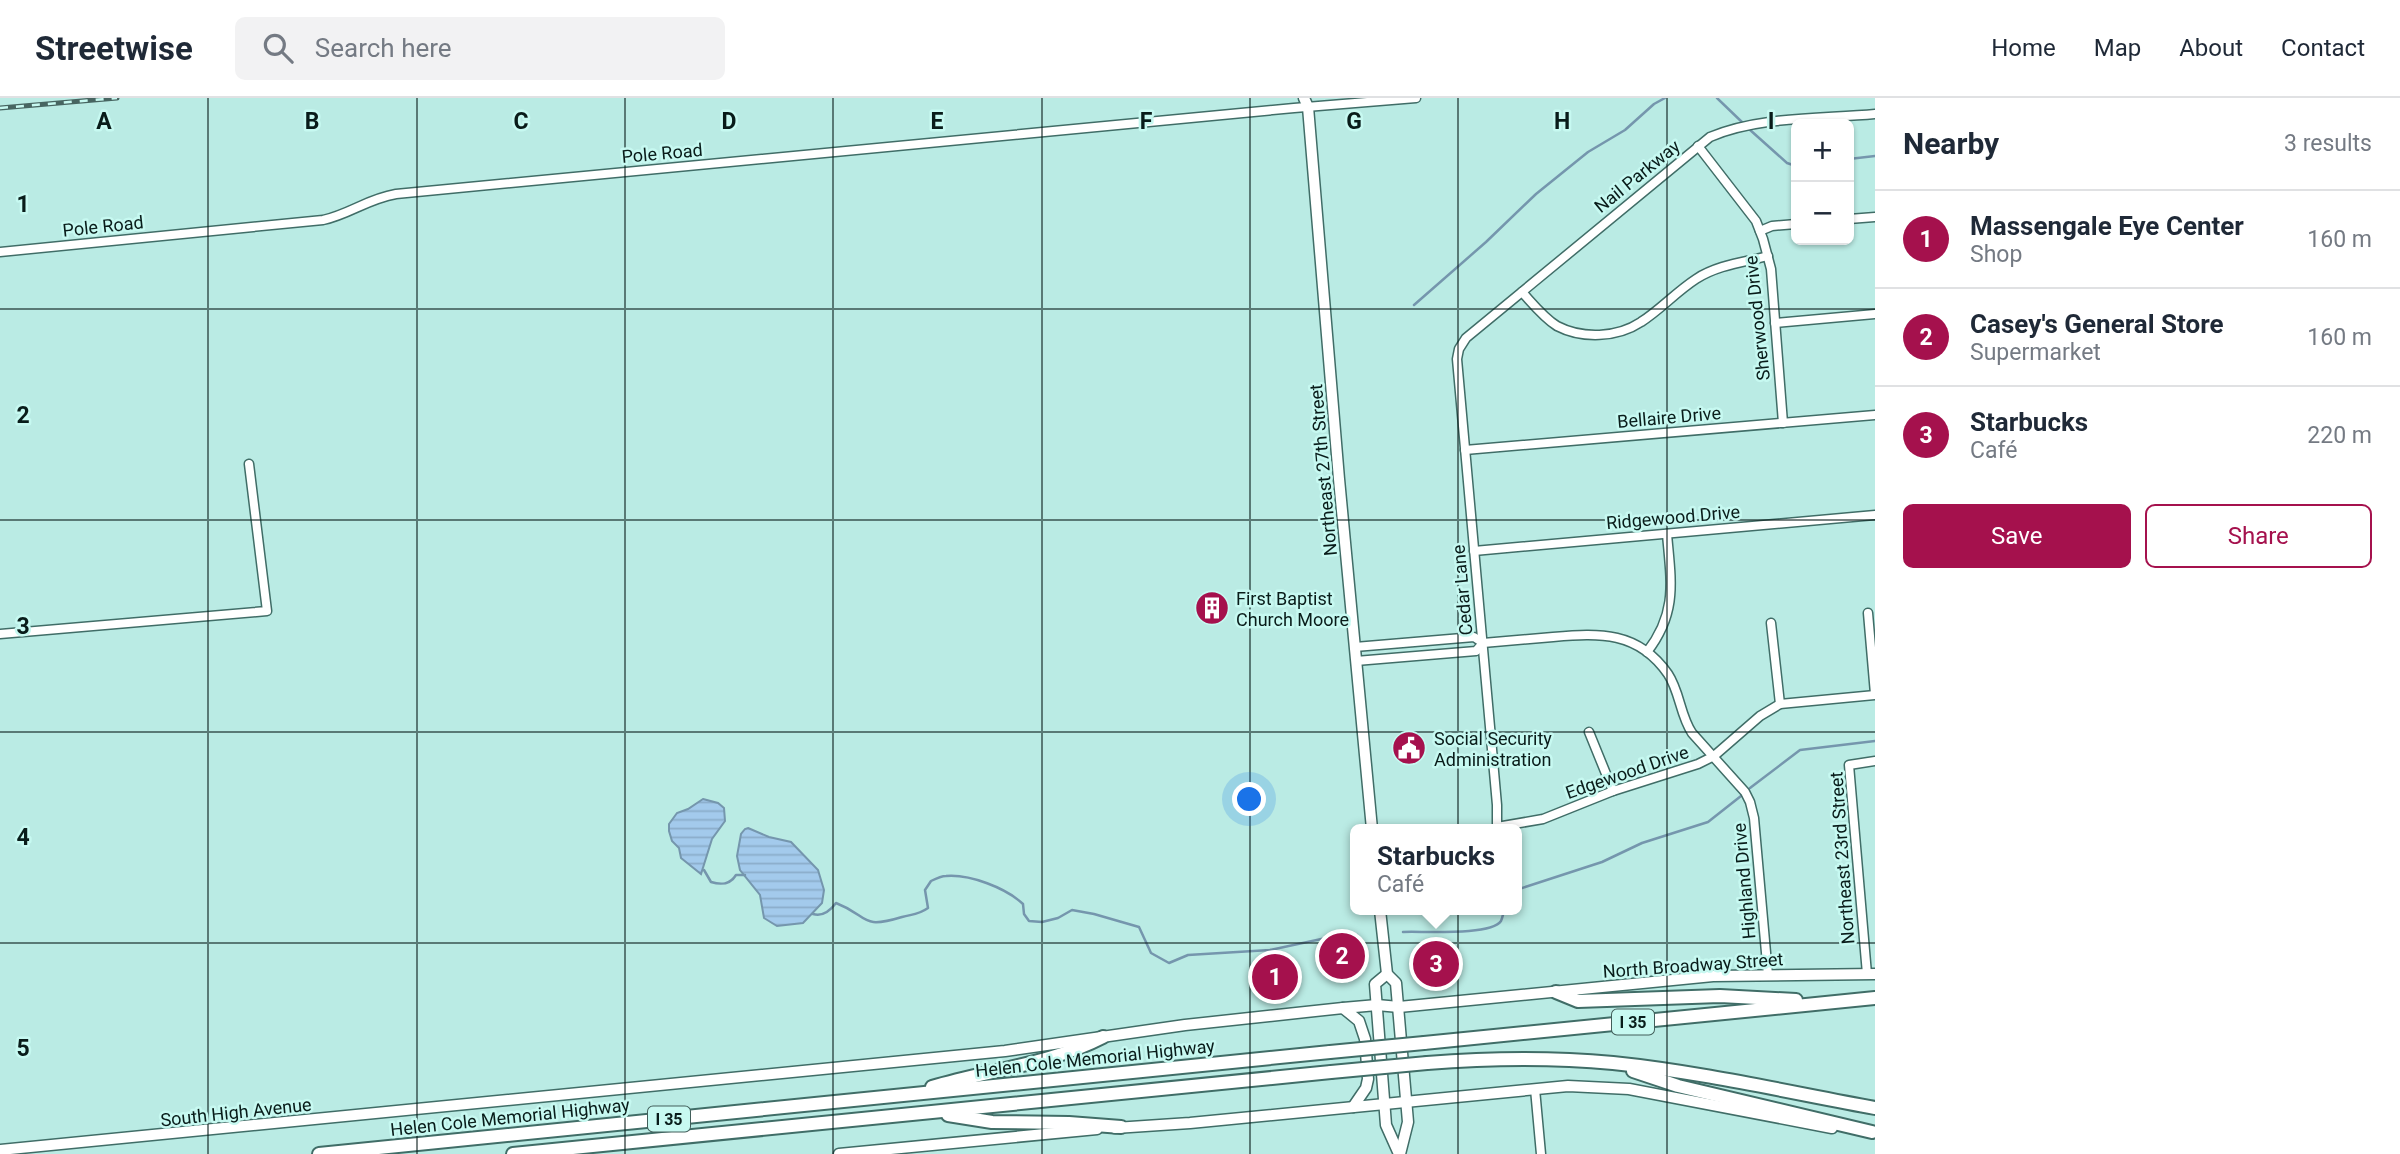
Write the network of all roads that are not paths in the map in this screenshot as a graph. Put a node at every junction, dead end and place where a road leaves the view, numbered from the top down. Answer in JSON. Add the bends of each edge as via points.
{"nodes":[{"id":1,"x":1416,"y":98,"type":"edge"},
{"id":2,"x":1308,"y":101,"type":"edge"},
{"id":3,"x":1875,"y":114,"type":"edge"},
{"id":4,"x":1698,"y":146,"type":"junction"},
{"id":5,"x":1875,"y":217,"type":"edge"},
{"id":6,"x":1854,"y":219,"type":"edge"},
{"id":7,"x":1791,"y":224,"type":"edge"},
{"id":8,"x":1760,"y":231,"type":"junction"},
{"id":9,"x":0,"y":252,"type":"edge"},
{"id":10,"x":1768,"y":256,"type":"junction"},
{"id":11,"x":1522,"y":292,"type":"junction"},
{"id":12,"x":1875,"y":314,"type":"edge"},
{"id":13,"x":1775,"y":323,"type":"junction"},
{"id":14,"x":1459,"y":349,"type":"joint"},
{"id":15,"x":1875,"y":415,"type":"edge"},
{"id":16,"x":1783,"y":423,"type":"junction"},
{"id":17,"x":1465,"y":450,"type":"junction"},
{"id":18,"x":249,"y":464,"type":"dead end"},
{"id":19,"x":1875,"y":515,"type":"edge"},
{"id":20,"x":1667,"y":534,"type":"junction"},
{"id":21,"x":1474,"y":551,"type":"junction"},
{"id":22,"x":1868,"y":613,"type":"dead end"},
{"id":23,"x":1771,"y":623,"type":"dead end"},
{"id":24,"x":0,"y":634,"type":"edge"},
{"id":25,"x":1483,"y":643,"type":"junction"},
{"id":26,"x":1355,"y":647,"type":"junction"},
{"id":27,"x":1647,"y":652,"type":"junction"},
{"id":28,"x":1356,"y":661,"type":"junction"},
{"id":29,"x":1875,"y":694,"type":"edge"},
{"id":30,"x":1780,"y":704,"type":"junction"},
{"id":31,"x":1589,"y":732,"type":"dead end"},
{"id":32,"x":1714,"y":756,"type":"junction"},
{"id":33,"x":1875,"y":761,"type":"edge"},
{"id":34,"x":1613,"y":791,"type":"junction"},
{"id":35,"x":1372,"y":824,"type":"edge"},
{"id":36,"x":1497,"y":824,"type":"edge"},
{"id":37,"x":1514,"y":824,"type":"edge"},
{"id":38,"x":1381,"y":915,"type":"edge"},
{"id":39,"x":1387,"y":974,"type":"junction"},
{"id":40,"x":1871,"y":974,"type":"edge"},
{"id":41,"x":1768,"y":975,"type":"junction"},
{"id":42,"x":1556,"y":992,"type":"junction"},
{"id":43,"x":1875,"y":998,"type":"edge"},
{"id":44,"x":1842,"y":1002,"type":"junction"},
{"id":45,"x":1377,"y":1005,"type":"junction"},
{"id":46,"x":1399,"y":1007,"type":"junction"},
{"id":47,"x":1343,"y":1008,"type":"junction"},
{"id":48,"x":1103,"y":1037,"type":"junction"},
{"id":49,"x":1610,"y":1063,"type":"junction"},
{"id":50,"x":1535,"y":1090,"type":"junction"},
{"id":51,"x":905,"y":1095,"type":"junction"},
{"id":52,"x":1407,"y":1102,"type":"junction"},
{"id":53,"x":1384,"y":1104,"type":"junction"},
{"id":54,"x":1353,"y":1107,"type":"junction"},
{"id":55,"x":1875,"y":1108,"type":"edge"},
{"id":56,"x":931,"y":1112,"type":"junction"},
{"id":57,"x":1121,"y":1127,"type":"junction"},
{"id":58,"x":1873,"y":1132,"type":"edge"},
{"id":59,"x":0,"y":1150,"type":"edge"},
{"id":60,"x":319,"y":1154,"type":"edge"},
{"id":61,"x":513,"y":1154,"type":"edge"},
{"id":62,"x":839,"y":1154,"type":"edge"},
{"id":63,"x":1399,"y":1154,"type":"edge"},
{"id":64,"x":1541,"y":1154,"type":"edge"}],
"edges":[{"from":1,"to":2,"type":"street","name":"Pole Road"},
{"from":2,"to":9,"type":"street","name":"Pole Road","via":[[396,194],[371,199],[323,220]]},
{"from":2,"to":26,"type":"main road","name":"Northeast 27th Street"},
{"from":3,"to":4,"type":"street","name":"Nail Parkway","via":[[1738,127]]},
{"from":4,"to":8,"type":"street","name":"Sherwood Drive"},
{"from":4,"to":11,"type":"street","name":"Nail Parkway"},
{"from":5,"to":6,"type":"street"},
{"from":7,"to":8,"type":"street"},
{"from":8,"to":10,"type":"street","name":"Sherwood Drive"},
{"from":10,"to":11,"type":"street","via":[[1706,273],[1640,323],[1606,334],[1577,333],[1558,326]]},
{"from":10,"to":13,"type":"street","name":"Sherwood Drive"},
{"from":11,"to":14,"type":"street","name":"Nail Parkway"},
{"from":12,"to":13,"type":"street"},
{"from":13,"to":16,"type":"street","name":"Sherwood Drive"},
{"from":14,"to":17,"type":"street","name":"Cedar Lane"},
{"from":15,"to":16,"type":"street","name":"Bellaire Drive"},
{"from":16,"to":17,"type":"street","name":"Bellaire Drive"},
{"from":17,"to":21,"type":"street","name":"Cedar Lane"},
{"from":18,"to":24,"type":"street","via":[[267,611]]},
{"from":19,"to":20,"type":"street","name":"Ridgewood Drive"},
{"from":20,"to":21,"type":"street","name":"Ridgewood Drive"},
{"from":20,"to":27,"type":"street","via":[[1671,600],[1664,626]]},
{"from":21,"to":25,"type":"street","name":"Cedar Lane"},
{"from":22,"to":29,"type":"street"},
{"from":23,"to":30,"type":"street"},
{"from":25,"to":26,"type":"street","name":"Highland Drive","via":[[1474,637]]},
{"from":25,"to":27,"type":"street","name":"Highland Drive","via":[[1602,634]]},
{"from":25,"to":28,"type":"street","name":"Highland Drive","via":[[1476,651]]},
{"from":25,"to":36,"type":"street","name":"Cedar Lane"},
{"from":26,"to":28,"type":"main road","name":"Northeast 27th Street"},
{"from":27,"to":32,"type":"street","name":"Highland Drive","via":[[1670,676],[1686,724]]},
{"from":28,"to":35,"type":"main road","name":"Northeast 27th Street"},
{"from":29,"to":30,"type":"street","name":"Edgewood Drive"},
{"from":30,"to":32,"type":"street","name":"Edgewood Drive"},
{"from":31,"to":34,"type":"street"},
{"from":32,"to":34,"type":"street","name":"Edgewood Drive"},
{"from":32,"to":41,"type":"street","name":"Highland Drive","via":[[1745,792],[1753,810]]},
{"from":33,"to":40,"type":"street","name":"Northeast 23rd Street","via":[[1849,765]]},
{"from":34,"to":37,"type":"street","name":"Edgewood Drive","via":[[1543,819]]},
{"from":38,"to":39,"type":"main road"},
{"from":39,"to":45,"type":"main road","via":[[1374,984]]},
{"from":39,"to":46,"type":"main road","via":[[1396,983]]},
{"from":40,"to":41,"type":"main road","name":"North Broadway Street"},
{"from":41,"to":42,"type":"main road","name":"North Broadway Street"},
{"from":42,"to":44,"type":"highway","via":[[1584,1002],[1720,996]]},
{"from":42,"to":46,"type":"main road","name":"North Broadway Street"},
{"from":43,"to":44,"type":"highway","name":"Helen Cole Memorial Highway","number":"I 35"},
{"from":44,"to":51,"type":"highway","name":"Helen Cole Memorial Highway","number":"I 35","bridge":true},
{"from":45,"to":46,"type":"main road","name":"North Broadway Street"},
{"from":45,"to":47,"type":"main road","name":"North Broadway Street"},
{"from":45,"to":53,"type":"main road"},
{"from":46,"to":52,"type":"main road"},
{"from":47,"to":48,"type":"main road","name":"North Broadway Street"},
{"from":47,"to":54,"type":"main road","via":[[1359,1021],[1365,1039],[1368,1079]]},
{"from":48,"to":51,"type":"highway","via":[[1078,1050]]},
{"from":48,"to":59,"type":"main road","name":"South High Avenue","via":[[1005,1051]]},
{"from":49,"to":55,"type":"highway","name":"Helen Cole Memorial Highway","number":"I 35"},
{"from":49,"to":56,"type":"highway","name":"Helen Cole Memorial Highway","number":"I 35","bridge":true,"via":[[1502,1059],[1427,1063]]},
{"from":49,"to":58,"type":"highway","via":[[1678,1086]]},
{"from":50,"to":52,"type":"main road"},
{"from":50,"to":58,"type":"main road","via":[[1606,1086]]},
{"from":50,"to":64,"type":"street"},
{"from":51,"to":60,"type":"highway","name":"Helen Cole Memorial Highway","number":"I 35"},
{"from":52,"to":53,"type":"main road"},
{"from":52,"to":63,"type":"main road","via":[[1408,1122]]},
{"from":53,"to":54,"type":"main road"},
{"from":53,"to":63,"type":"main road","via":[[1386,1125]]},
{"from":54,"to":57,"type":"main road"},
{"from":56,"to":57,"type":"highway","via":[[992,1122]]},
{"from":56,"to":61,"type":"highway","name":"Helen Cole Memorial Highway","number":"I 35"},
{"from":57,"to":62,"type":"main road"}]}
